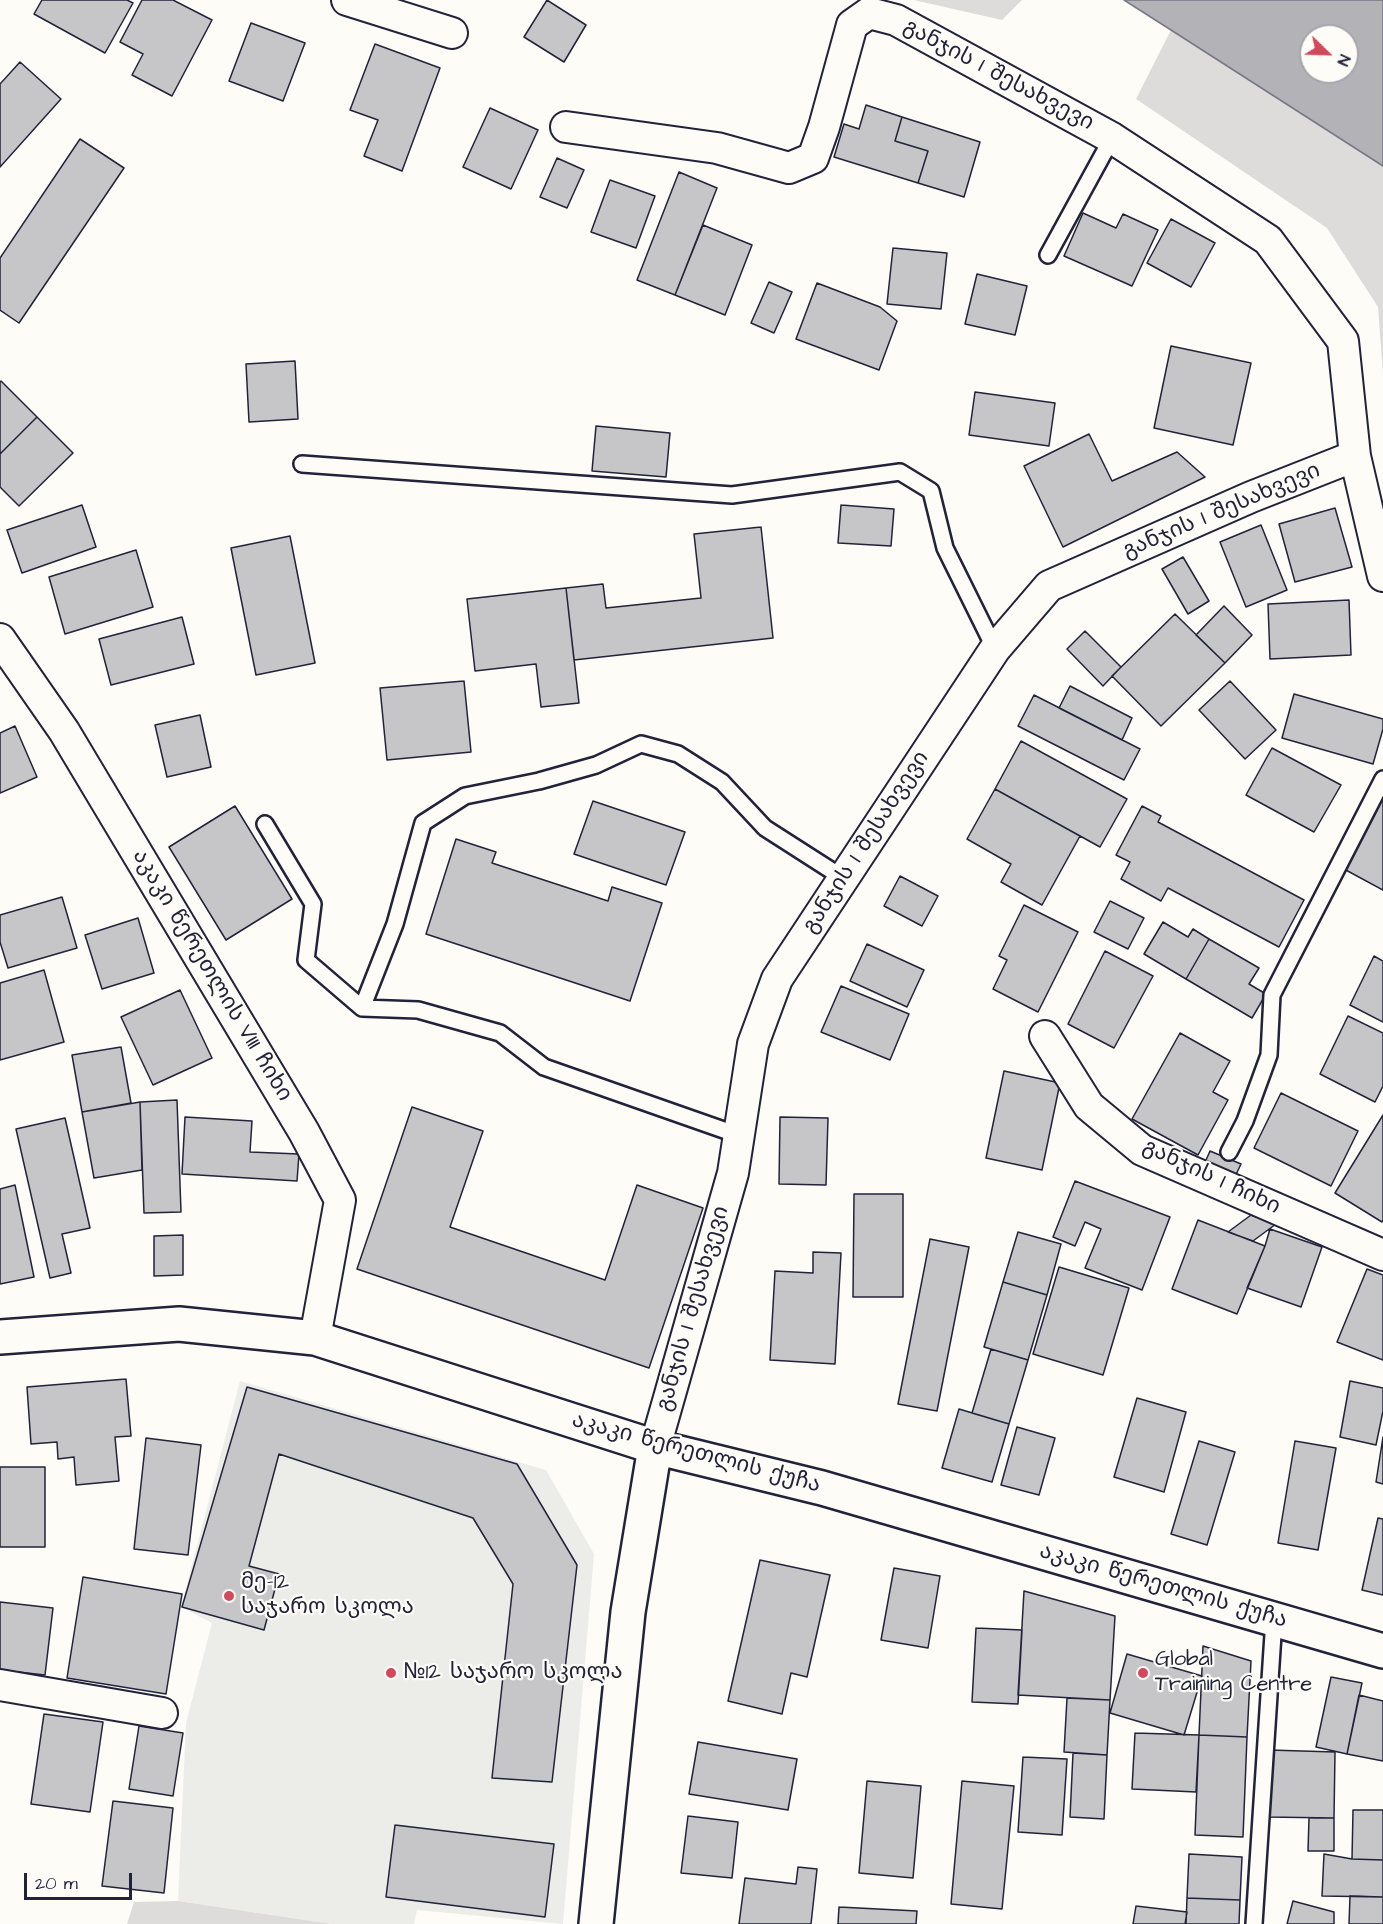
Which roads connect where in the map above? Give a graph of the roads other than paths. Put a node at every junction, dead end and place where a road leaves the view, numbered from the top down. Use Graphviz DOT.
graph roads {
  1 [pos="347,0"];
  2 [pos="452,33"];
  3 [pos="566,127"];
  4 [pos="1112,138"];
  5 [pos="1048,255"];
  6 [pos="1355,456"];
  7 [pos="302,464"];
  8 [pos="1383,576"];
  9 [pos="0,639"];
  10 [pos="995,649"];
  11 [pos="1383,778"];
  12 [pos="265,824"];
  13 [pos="843,878"];
  14 [pos="362,1008"];
  15 [pos="1046,1036"];
  16 [pos="738,1135"];
  17 [pos="1229,1152"];
  18 [pos="1383,1255"];
  19 [pos="0,1337"];
  20 [pos="315,1338"];
  21 [pos="655,1447"];
  22 [pos="1274,1619"];
  23 [pos="1383,1651"];
  24 [pos="0,1685"];
  25 [pos="162,1713"];
  26 [pos="596,1924"];
  27 [pos="1254,1924"];
  1 -- 2 [label="street"];
  3 -- 4 [label="street, განჯის I შესახვევი"];
  4 -- 5 [label="lane"];
  4 -- 6 [label="street, განჯის I შესახვევი"];
  6 -- 8 [label="street, განჯის I შესახვევი"];
  6 -- 10 [label="street, განჯის I შესახვევი"];
  7 -- 10 [label="lane"];
  9 -- 20 [label="street, აკაკი წერეთლის VIII ჩიხი"];
  10 -- 13 [label="street, განჯის I შესახვევი"];
  11 -- 17 [label="lane"];
  12 -- 14 [label="lane"];
  13 -- 14 [label="lane"];
  13 -- 16 [label="street, განჯის I შესახვევი"];
  14 -- 16 [label="lane"];
  15 -- 18 [label="street, განჯის I ჩიხი"];
  16 -- 21 [label="street, განჯის I შესახვევი"];
  19 -- 20 [label="main road, აკაკი წერეთლის ქუჩა"];
  20 -- 21 [label="main road, აკაკი წერეთლის ქუჩა"];
  21 -- 22 [label="main road, აკაკი წერეთლის ქუჩა"];
  21 -- 26 [label="main road"];
  22 -- 23 [label="main road, აკაკი წერეთლის ქუჩა"];
  22 -- 27 [label="lane"];
  24 -- 25 [label="street"];
}
